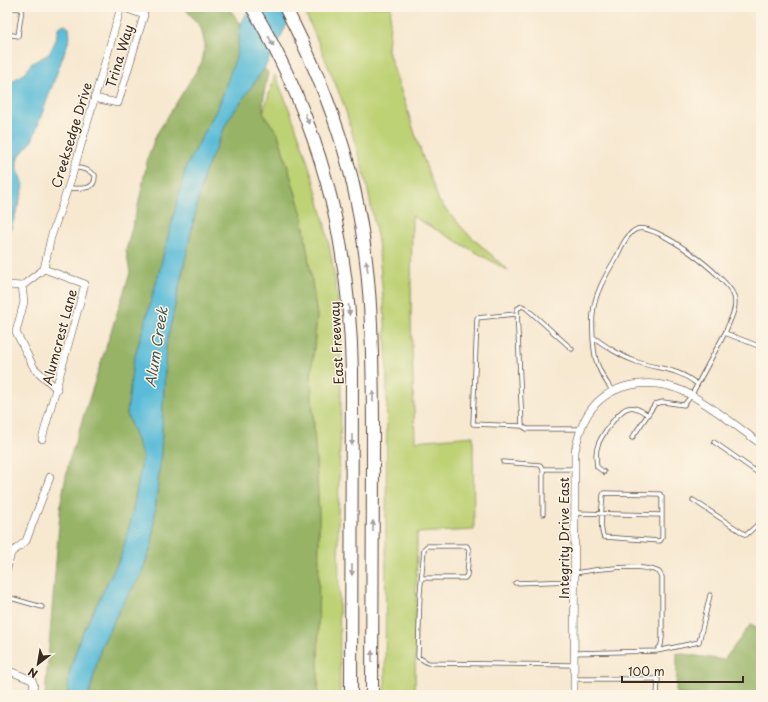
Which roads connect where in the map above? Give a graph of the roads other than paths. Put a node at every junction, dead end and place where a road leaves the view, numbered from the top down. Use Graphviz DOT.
graph roads {
  1 [pos="7,7"];
  2 [pos="122,7"];
  3 [pos="252,7"];
  4 [pos="284,7"];
  5 [pos="7,34"];
  6 [pos="94,98"];
  7 [pos="74,167"];
  8 [pos="68,188"];
  9 [pos="44,269"];
  10 [pos="7,285"];
  11 [pos="22,286"];
  12 [pos="516,314"];
  13 [pos="725,333"];
  14 [pos="593,337"];
  15 [pos="761,348"];
  16 [pos="572,350"];
  17 [pos="697,384"];
  18 [pos="57,389"];
  19 [pos="611,392"];
  20 [pos="691,396"];
  21 [pos="648,415"];
  22 [pos="522,426"];
  23 [pos="581,428"];
  24 [pos="632,438"];
  25 [pos="42,439"];
  26 [pos="714,442"];
  27 [pos="761,444"];
  28 [pos="503,462"];
  29 [pos="543,469"];
  30 [pos="575,469"];
  31 [pos="604,472"];
  32 [pos="761,475"];
  33 [pos="50,477"];
  34 [pos="693,500"];
  35 [pos="575,513"];
  36 [pos="543,514"];
  37 [pos="602,514"];
  38 [pos="662,515"];
  39 [pos="761,524"];
  40 [pos="7,545"];
  41 [pos="11,553"];
  42 [pos="7,569"];
  43 [pos="574,577"];
  44 [pos="421,578"];
  45 [pos="515,583"];
  46 [pos="710,595"];
  47 [pos="7,597"];
  48 [pos="42,607"];
  49 [pos="657,651"];
  50 [pos="574,653"];
  51 [pos="574,664"];
  52 [pos="7,670"];
  53 [pos="574,679"];
  54 [pos="31,695"];
  55 [pos="351,695"];
  56 [pos="372,695"];
  57 [pos="574,695"];
  58 [pos="658,695"];
  1 -- 5 [label="lane"];
  2 -- 6 [label="street, Creeksedge Drive"];
  2 -- 6 [label="street, Trina Way"];
  3 -- 55 [label="highway, East Freeway, one-way"];
  56 -- 4 [label="highway, one-way"];
  6 -- 7 [label="street, Creeksedge Drive"];
  7 -- 8 [label="street, Creeksedge Drive"];
  7 -- 8 [label="lane"];
  8 -- 9 [label="street, Creeksedge Drive"];
  9 -- 11 [label="street"];
  9 -- 18 [label="street, Alumcrest Lane"];
  10 -- 11 [label="street"];
  11 -- 18 [label="street"];
  12 -- 16 [label="lane"];
  12 -- 22 [label="lane"];
  12 -- 22 [label="lane"];
  13 -- 14 [label="lane"];
  13 -- 15 [label="lane"];
  13 -- 17 [label="lane"];
  14 -- 17 [label="lane"];
  14 -- 19 [label="lane"];
  17 -- 20 [label="lane"];
  18 -- 25 [label="street, Alumcrest Lane"];
  19 -- 20 [label="street"];
  19 -- 23 [label="street, Integrity Drive East"];
  20 -- 21 [label="lane"];
  20 -- 27 [label="street"];
  21 -- 24 [label="lane"];
  21 -- 31 [label="lane"];
  22 -- 23 [label="lane"];
  23 -- 30 [label="street, Integrity Drive East"];
  26 -- 32 [label="lane"];
  28 -- 29 [label="lane"];
  29 -- 30 [label="lane"];
  29 -- 36 [label="lane"];
  30 -- 35 [label="street, Integrity Drive East"];
  33 -- 41 [label="street"];
  34 -- 39 [label="lane"];
  35 -- 37 [label="lane"];
  35 -- 43 [label="street, Integrity Drive East"];
  37 -- 38 [label="lane"];
  37 -- 38 [label="lane"];
  37 -- 38 [label="lane"];
  40 -- 41 [label="street"];
  41 -- 42 [label="street"];
  43 -- 45 [label="lane"];
  43 -- 49 [label="lane"];
  43 -- 50 [label="street, Integrity Drive East"];
  44 -- 44 [label="lane"];
  44 -- 51 [label="lane"];
  46 -- 49 [label="lane"];
  47 -- 48 [label="lane"];
  49 -- 50 [label="lane"];
  50 -- 51 [label="street, Integrity Drive East"];
  51 -- 53 [label="street, Integrity Drive East"];
  52 -- 54 [label="street"];
  53 -- 57 [label="street, Integrity Drive East"];
  53 -- 58 [label="lane"];
}
